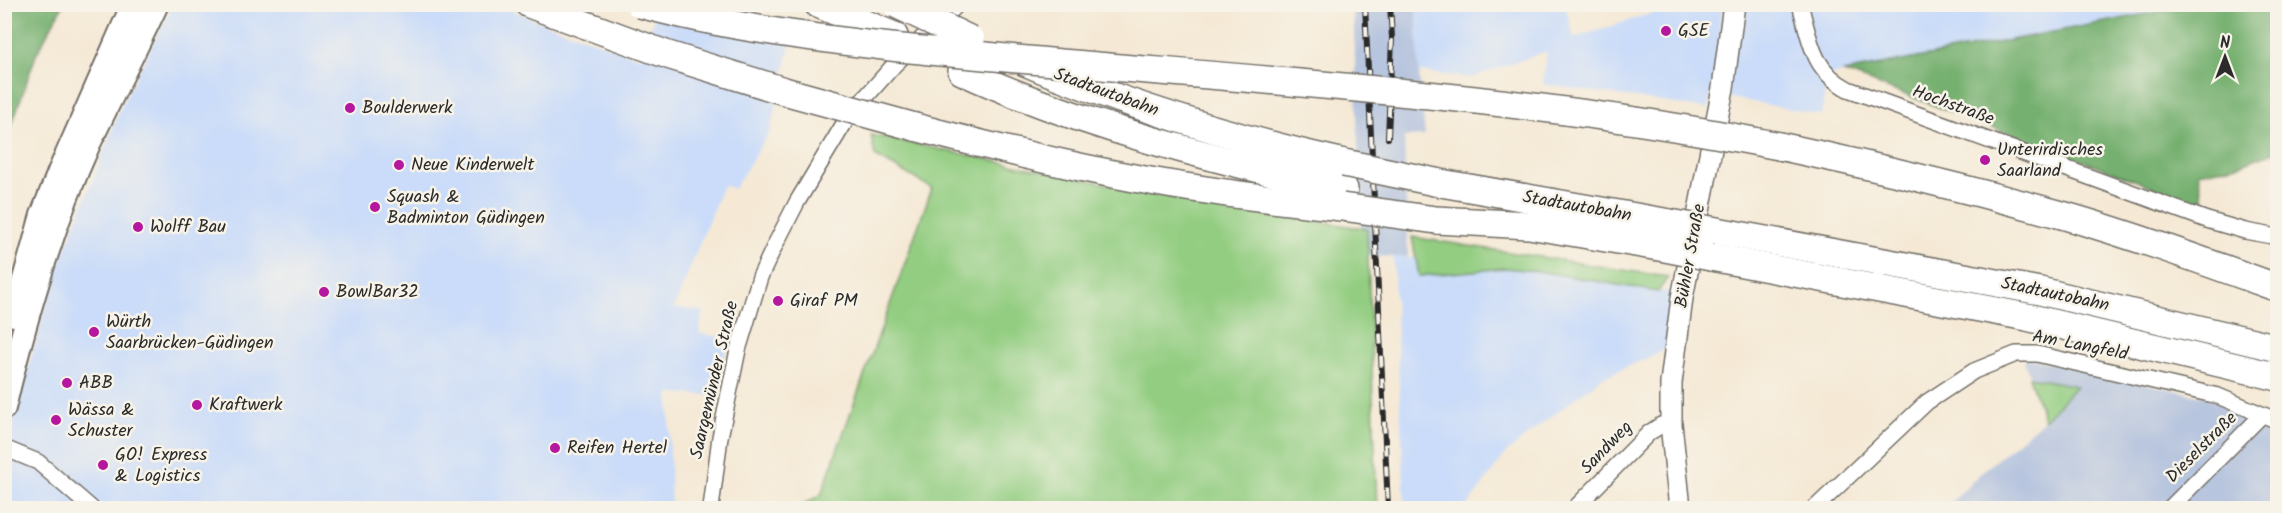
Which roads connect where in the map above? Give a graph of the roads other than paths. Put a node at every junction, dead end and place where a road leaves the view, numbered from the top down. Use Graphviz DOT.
graph roads {
  1 [pos="133,4"];
  2 [pos="157,4"];
  3 [pos="528,4"];
  4 [pos="640,4"];
  5 [pos="819,4"];
  6 [pos="841,4"];
  7 [pos="896,4"];
  8 [pos="923,4"];
  9 [pos="958,4"];
  10 [pos="1734,4"];
  11 [pos="1800,4"];
  12 [pos="894,36"];
  13 [pos="971,40"];
  14 [pos="1343,198"];
  15 [pos="1436,203"];
  16 [pos="1667,236"];
  17 [pos="2277,237"];
  18 [pos="2277,288"];
  19 [pos="4,348"];
  20 [pos="2277,348"];
  21 [pos="2277,377"];
  22 [pos="4,408"];
  23 [pos="2262,415"];
  24 [pos="2277,421"];
  25 [pos="1671,424"];
  26 [pos="4,448"];
  27 [pos="91,508"];
  28 [pos="711,508"];
  29 [pos="1575,508"];
  30 [pos="1680,508"];
  31 [pos="1815,508"];
  32 [pos="2170,508"];
  1 -- 19 [label="main road"];
  2 -- 22 [label="main road"];
  3 -- 14 [label="highway, bridge"];
  4 -- 18 [label="highway, bridge"];
  5 -- 12 [label="highway"];
  6 -- 12 [label="highway, Stadtautobahn"];
  7 -- 13 [label="highway, Stadtautobahn, bridge"];
  8 -- 13 [label="highway, bridge"];
  9 -- 28 [label="street, Saargemünder Straße"];
  10 -- 25 [label="main road, Bühler Straße"];
  11 -- 17 [label="street, Hochstraße"];
  12 -- 14 [label="highway, Stadtautobahn, bridge"];
  13 -- 15 [label="highway, Stadtautobahn, bridge"];
  14 -- 15 [label="highway, Stadtautobahn"];
  15 -- 16 [label="highway, Stadtautobahn"];
  15 -- 16 [label="highway, Stadtautobahn"];
  16 -- 20 [label="highway, Stadtautobahn, bridge"];
  16 -- 21 [label="highway, bridge"];
  23 -- 24 [label="street, Am Langfeld"];
  23 -- 31 [label="street, Am Langfeld"];
  23 -- 32 [label="street, Dieselstraße"];
  25 -- 29 [label="street, Sandweg"];
  25 -- 30 [label="main road, Bühler Straße"];
  26 -- 27 [label="street"];
}
